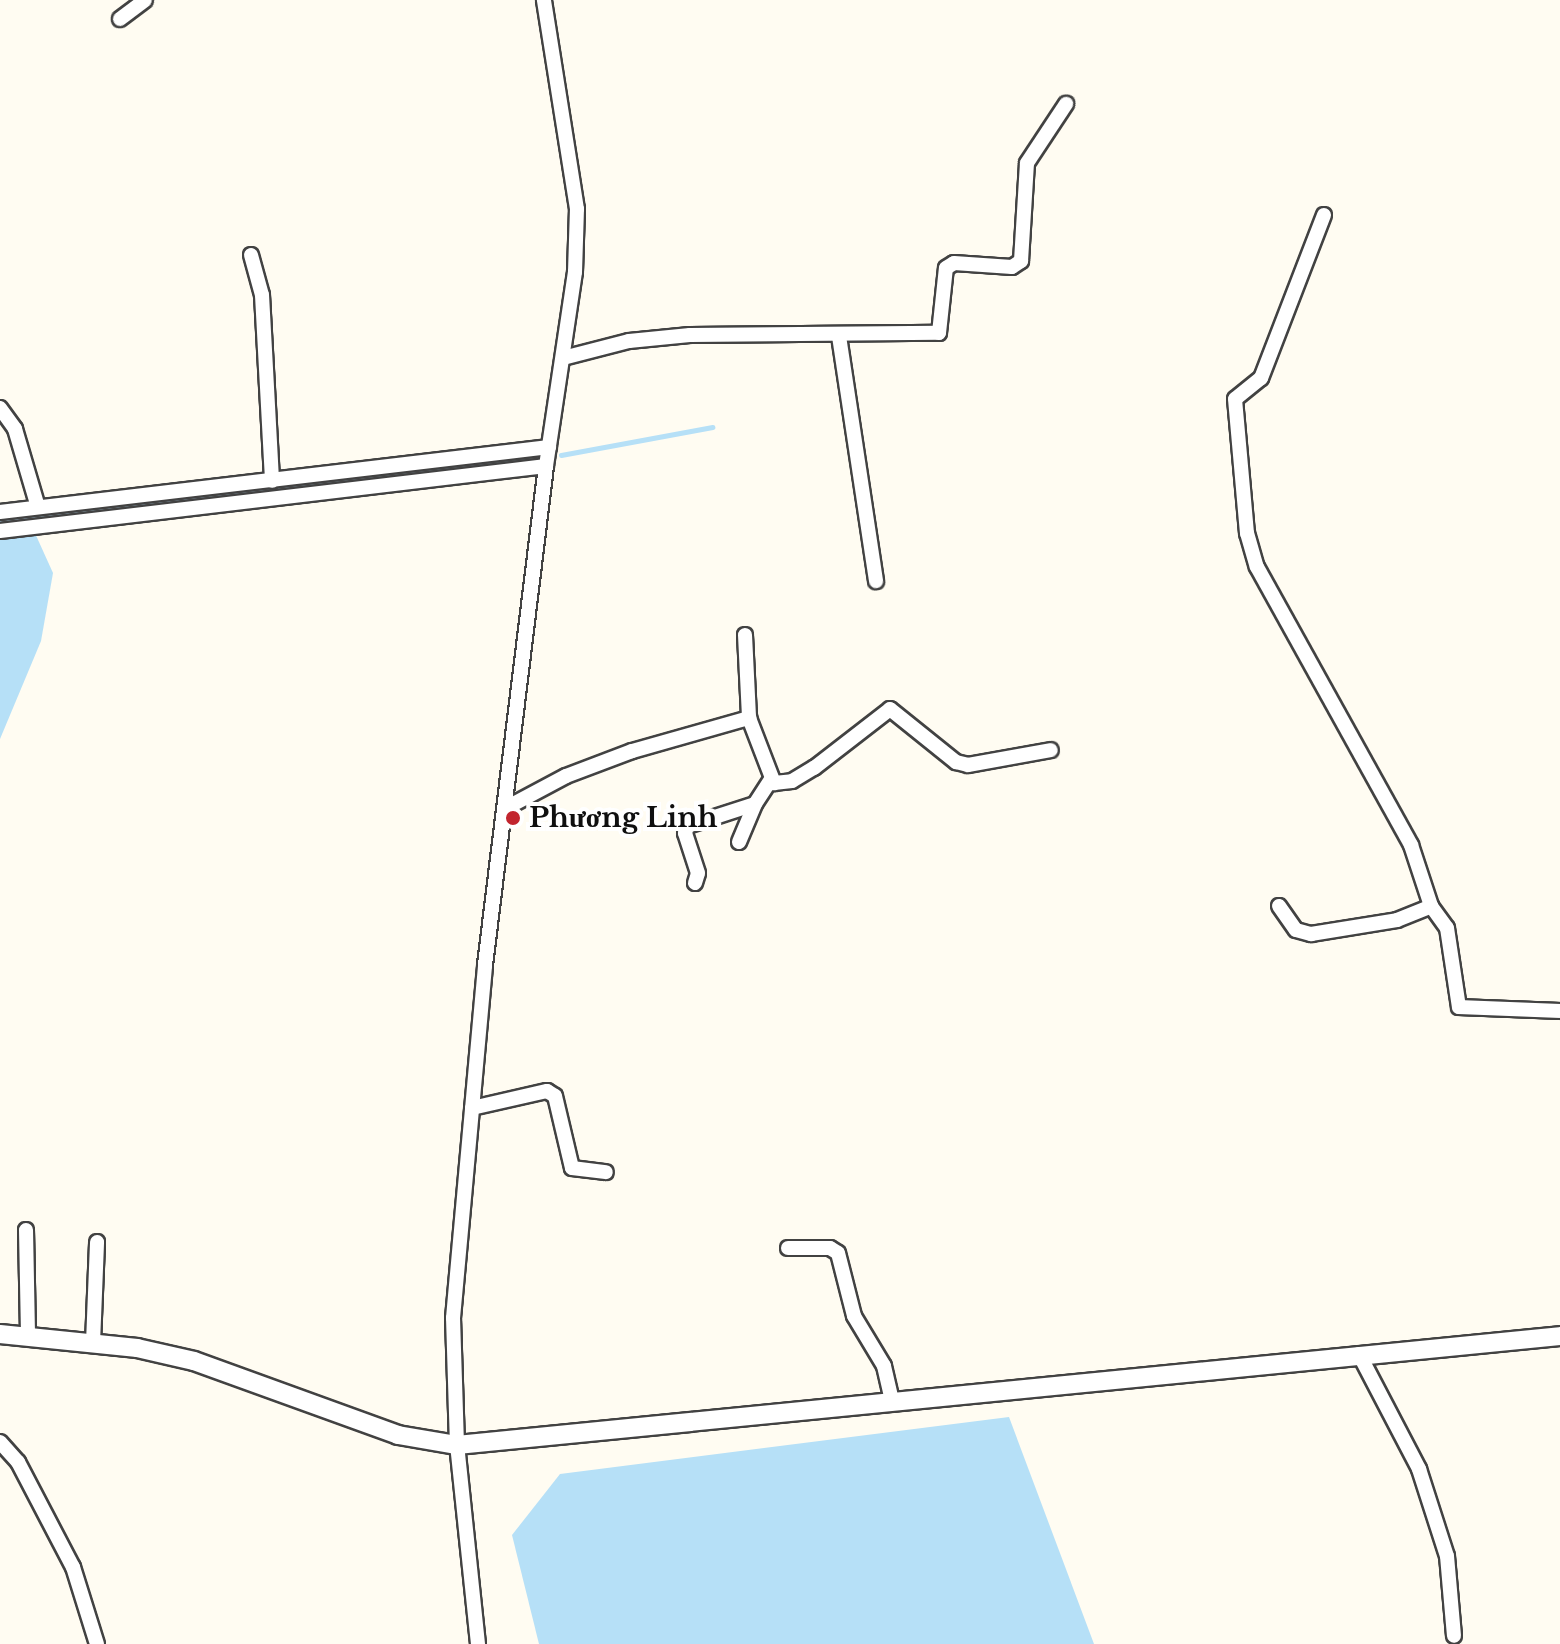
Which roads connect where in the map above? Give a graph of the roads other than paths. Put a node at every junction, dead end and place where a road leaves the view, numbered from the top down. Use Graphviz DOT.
graph roads {
  1 [pos="145,0"];
  2 [pos="544,0"];
  3 [pos="120,19"];
  4 [pos="1066,104"];
  5 [pos="1324,215"];
  6 [pos="251,255"];
  7 [pos="839,336"];
  8 [pos="563,358"];
  9 [pos="0,408"];
  10 [pos="549,447"];
  11 [pos="546,466"];
  12 [pos="272,481"];
  13 [pos="38,507"];
  14 [pos="0,512"];
  15 [pos="0,531"];
  16 [pos="876,581"];
  17 [pos="745,635"];
  18 [pos="749,718"];
  19 [pos="1051,750"];
  20 [pos="770,781"];
  21 [pos="755,804"];
  22 [pos="506,808"];
  23 [pos="739,842"];
  24 [pos="695,883"];
  25 [pos="1279,906"];
  26 [pos="1431,906"];
  27 [pos="1560,1011"];
  28 [pos="472,1108"];
  29 [pos="606,1172"];
  30 [pos="26,1230"];
  31 [pos="97,1242"];
  32 [pos="788,1248"];
  33 [pos="0,1334"];
  34 [pos="28,1336"];
  35 [pos="1560,1336"];
  36 [pos="93,1343"];
  37 [pos="1359,1354"];
  38 [pos="892,1402"];
  39 [pos="0,1442"];
  40 [pos="457,1445"];
  41 [pos="1454,1636"];
  42 [pos="97,1644"];
  43 [pos="478,1644"];
  1 -- 3 [label="street"];
  2 -- 8 [label="street"];
  4 -- 7 [label="street"];
  5 -- 26 [label="street"];
  6 -- 12 [label="street"];
  7 -- 8 [label="street"];
  7 -- 16 [label="street"];
  8 -- 10 [label="street"];
  9 -- 13 [label="street"];
  10 -- 11 [label="street"];
  10 -- 12 [label="street"];
  11 -- 15 [label="street"];
  11 -- 22 [label="street"];
  12 -- 13 [label="street"];
  13 -- 14 [label="street"];
  17 -- 18 [label="street"];
  18 -- 20 [label="street"];
  18 -- 22 [label="street"];
  19 -- 20 [label="street"];
  20 -- 21 [label="street"];
  21 -- 23 [label="street"];
  21 -- 24 [label="street"];
  22 -- 28 [label="street"];
  25 -- 26 [label="street"];
  26 -- 27 [label="street"];
  28 -- 29 [label="street"];
  28 -- 40 [label="street"];
  30 -- 34 [label="street"];
  31 -- 36 [label="street"];
  32 -- 38 [label="street"];
  33 -- 34 [label="street"];
  34 -- 36 [label="street"];
  35 -- 37 [label="street"];
  36 -- 40 [label="street"];
  37 -- 38 [label="street"];
  37 -- 41 [label="street"];
  38 -- 40 [label="street"];
  39 -- 42 [label="street"];
  40 -- 43 [label="street"];
}
